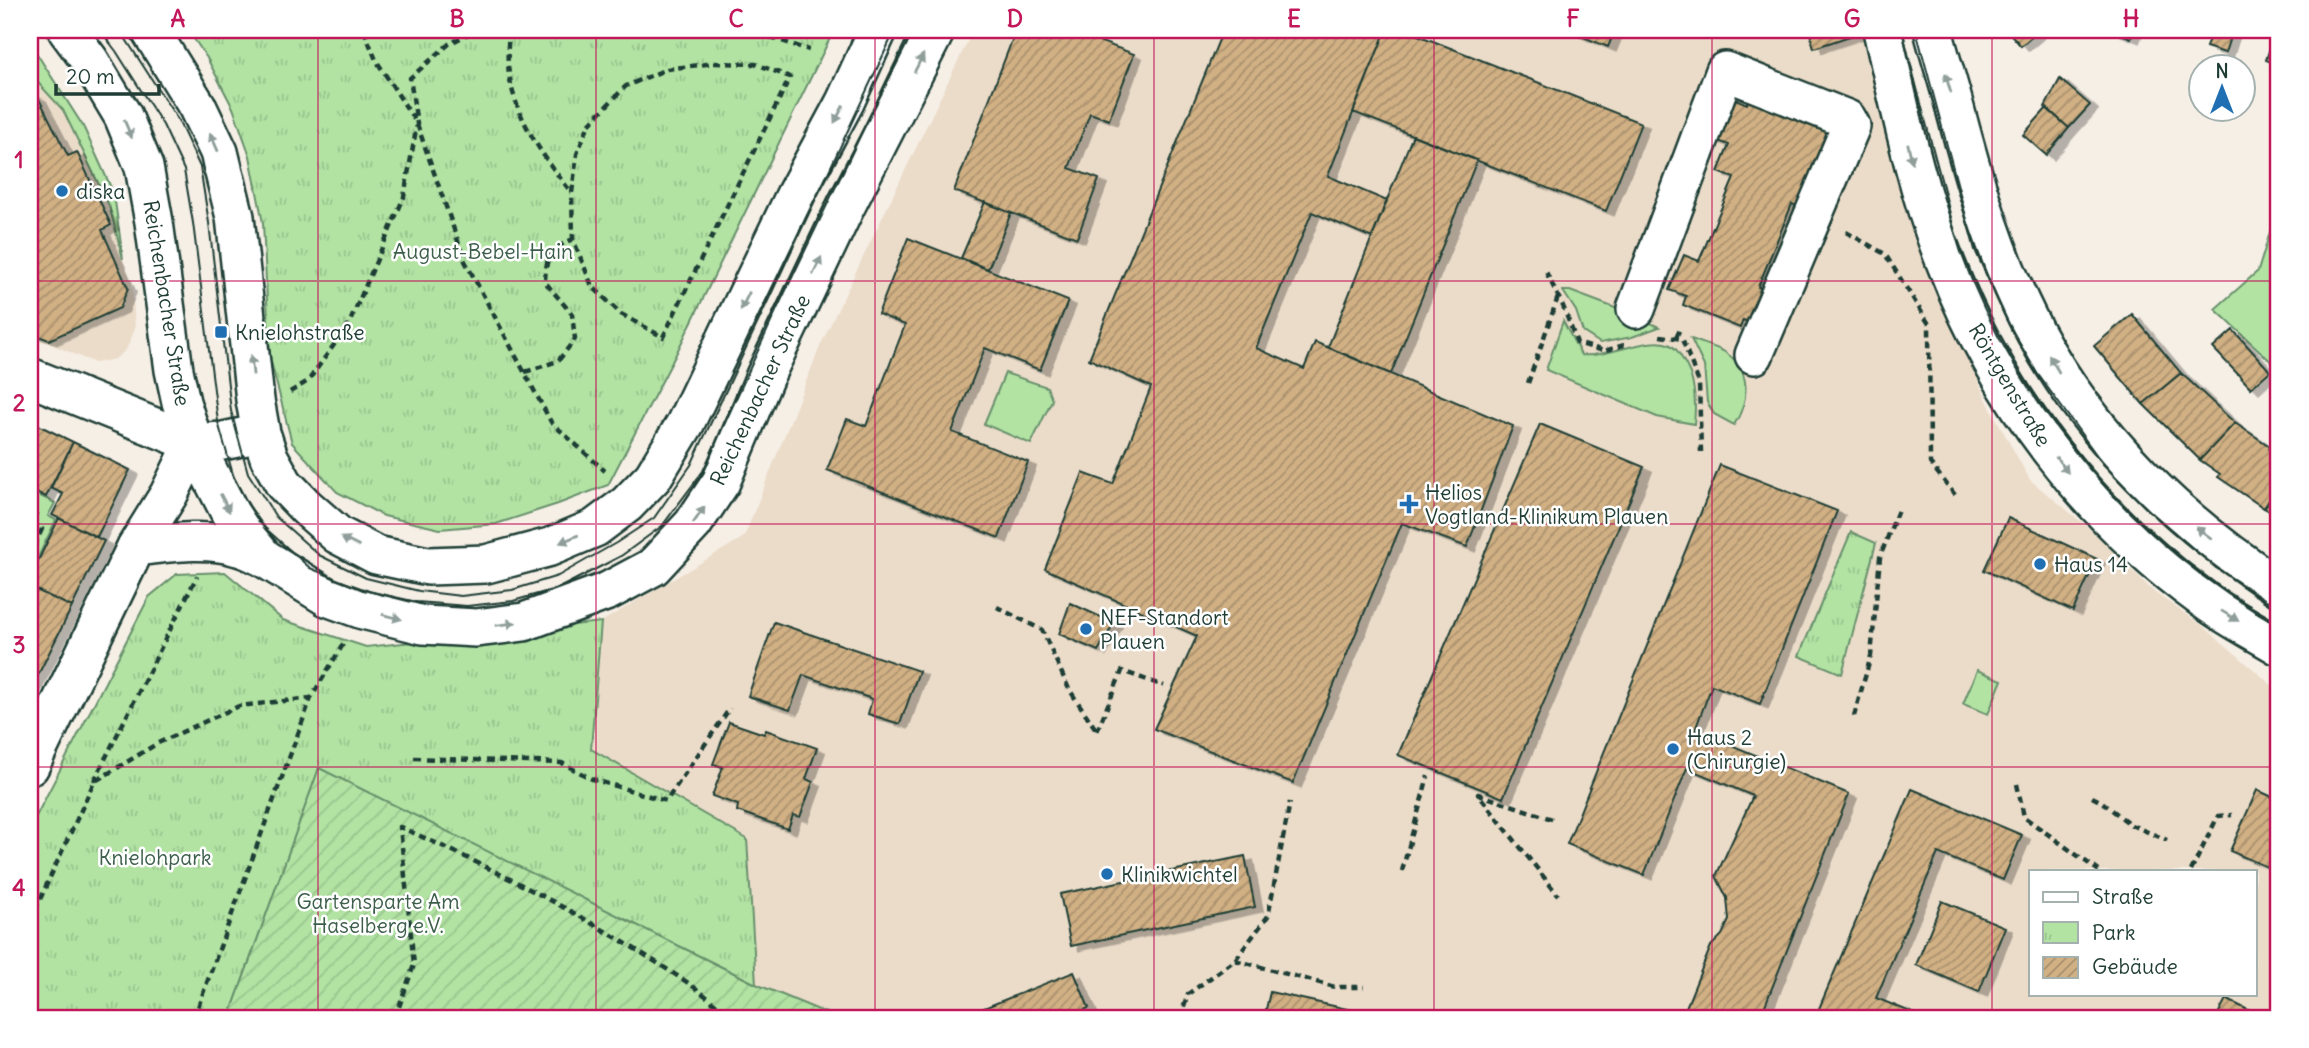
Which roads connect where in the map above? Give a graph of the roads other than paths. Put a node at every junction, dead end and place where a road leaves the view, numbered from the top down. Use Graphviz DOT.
graph roads {
  1 [pos="67,30"];
  2 [pos="150,30"];
  3 [pos="878,30"];
  4 [pos="936,30"];
  5 [pos="1882,30"];
  6 [pos="1933,30"];
  7 [pos="1642,329"];
  8 [pos="1754,355"];
  9 [pos="30,377"];
  10 [pos="261,433"];
  11 [pos="194,443"];
  12 [pos="136,547"];
  13 [pos="264,558"];
  14 [pos="2279,587"];
  15 [pos="2279,646"];
  16 [pos="30,766"];
  1 -- 11 [label="street, Reichenbacher Straße, one-way"];
  10 -- 2 [label="street, one-way"];
  3 -- 10 [label="street, one-way"];
  13 -- 4 [label="street, Reichenbacher Straße, one-way"];
  5 -- 15 [label="street, Röntgenstraße, one-way"];
  14 -- 6 [label="street, one-way"];
  7 -- 8 [label="street"];
  9 -- 11 [label="street"];
  10 -- 11 [label="street"];
  11 -- 12 [label="street"];
  11 -- 13 [label="street, Reichenbacher Straße, one-way"];
  12 -- 13 [label="street"];
  12 -- 16 [label="street"];
}
